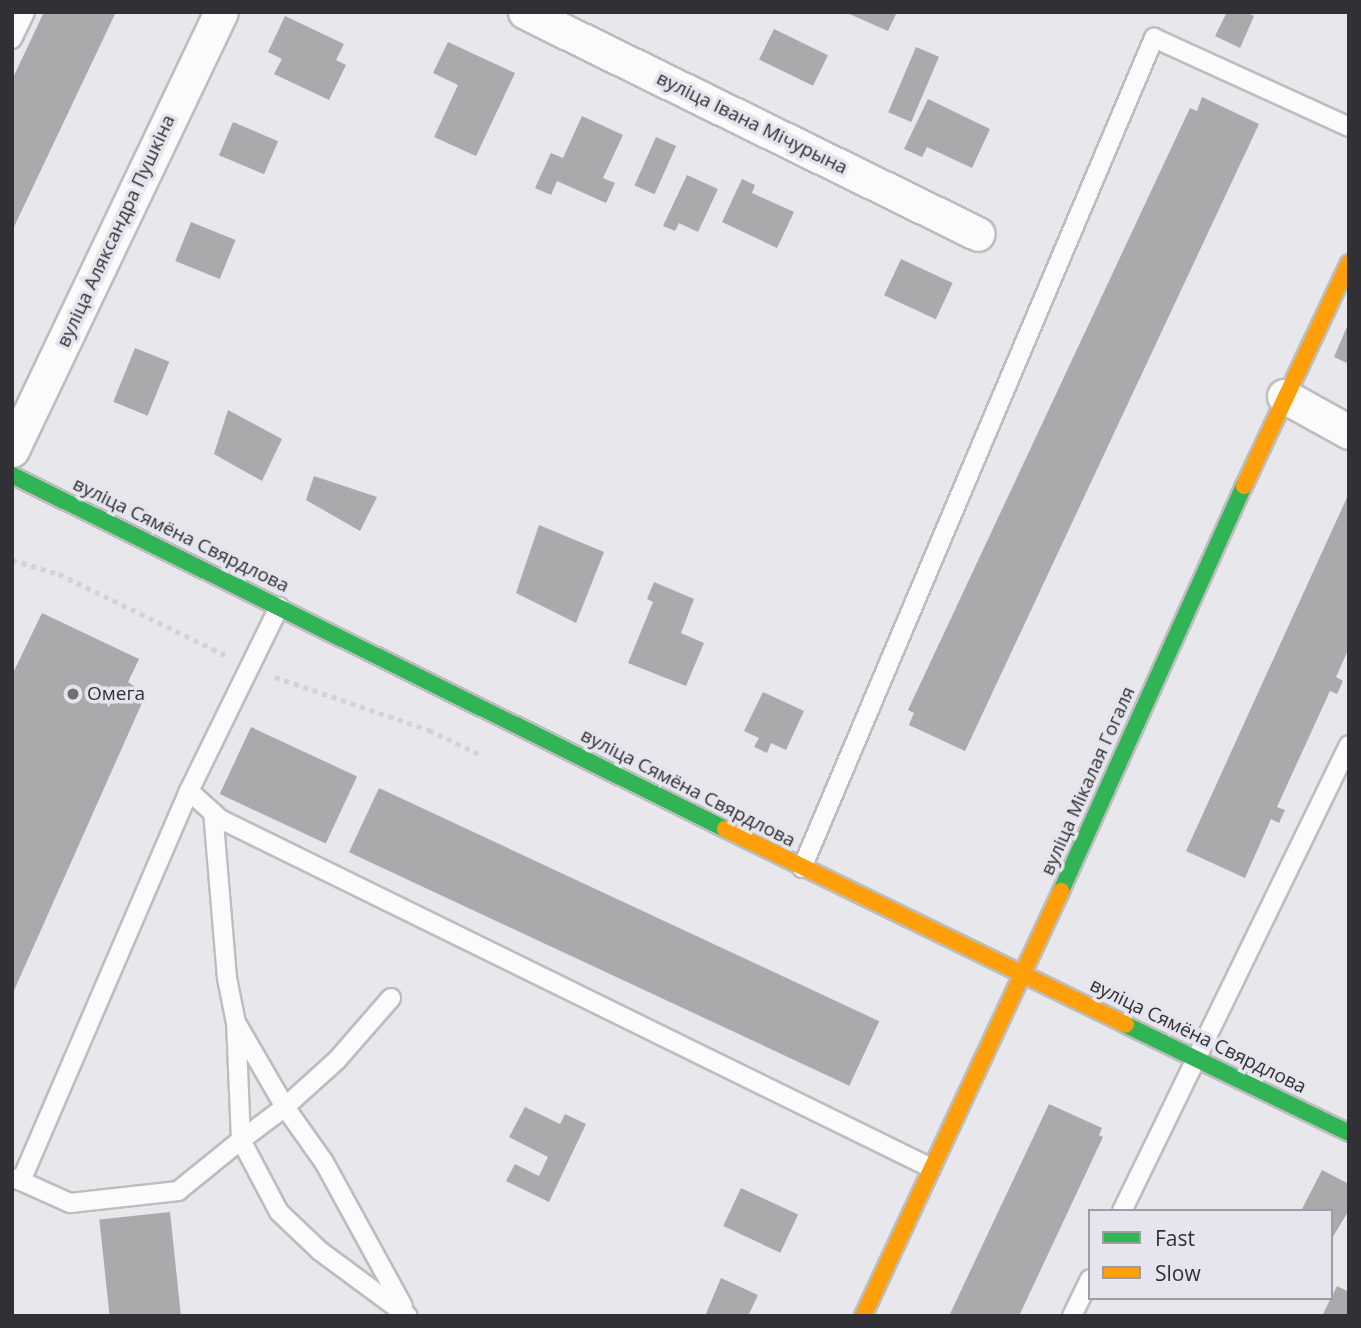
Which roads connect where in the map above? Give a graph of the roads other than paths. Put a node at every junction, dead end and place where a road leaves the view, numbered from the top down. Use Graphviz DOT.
graph roads {
  1 [pos="25,12"];
  2 [pos="220,12"];
  3 [pos="525,12"];
  4 [pos="12,39"];
  5 [pos="1349,127"];
  6 [pos="978,233"];
  7 [pos="1349,262"];
  8 [pos="1284,396"];
  9 [pos="1349,432"];
  10 [pos="12,450"];
  11 [pos="12,475"];
  12 [pos="279,607"];
  13 [pos="1349,745"];
  14 [pos="189,791"];
  15 [pos="213,813"];
  16 [pos="802,868"];
  17 [pos="1024,974"];
  18 [pos="391,998"];
  19 [pos="236,1023"];
  20 [pos="1195,1057"];
  21 [pos="285,1107"];
  22 [pos="1349,1133"];
  23 [pos="240,1140"];
  24 [pos="931,1168"];
  25 [pos="16,1180"];
  26 [pos="1123,1209"];
  27 [pos="1088,1283"];
  28 [pos="407,1314"];
  29 [pos="863,1316"];
  30 [pos="1072,1316"];
  1 -- 4 [label="lane"];
  2 -- 10 [label="street, вуліца Аляксандра Пушкіна"];
  3 -- 6 [label="street, вуліца Івана Мічурына"];
  5 -- 16 [label="lane"];
  7 -- 8 [label="street, вуліца Мікалая Гогаля"];
  8 -- 9 [label="street"];
  8 -- 17 [label="street, вуліца Мікалая Гогаля"];
  11 -- 12 [label="street, вуліца Сямёна Свярдлова"];
  12 -- 14 [label="lane"];
  12 -- 16 [label="street, вуліца Сямёна Свярдлова"];
  13 -- 20 [label="lane"];
  14 -- 15 [label="lane"];
  14 -- 25 [label="lane"];
  15 -- 19 [label="lane"];
  15 -- 24 [label="lane"];
  16 -- 17 [label="street, вуліца Сямёна Свярдлова"];
  17 -- 20 [label="street, вуліца Сямёна Свярдлова"];
  17 -- 24 [label="street, вуліца Мікалая Гогаля"];
  18 -- 21 [label="lane"];
  19 -- 21 [label="lane"];
  19 -- 23 [label="lane"];
  20 -- 22 [label="street, вуліца Сямёна Свярдлова"];
  20 -- 26 [label="lane"];
  21 -- 23 [label="lane"];
  21 -- 28 [label="lane"];
  23 -- 25 [label="lane"];
  23 -- 28 [label="lane"];
  24 -- 29 [label="street, вуліца Мікалая Гогаля"];
  27 -- 30 [label="lane"];
}
